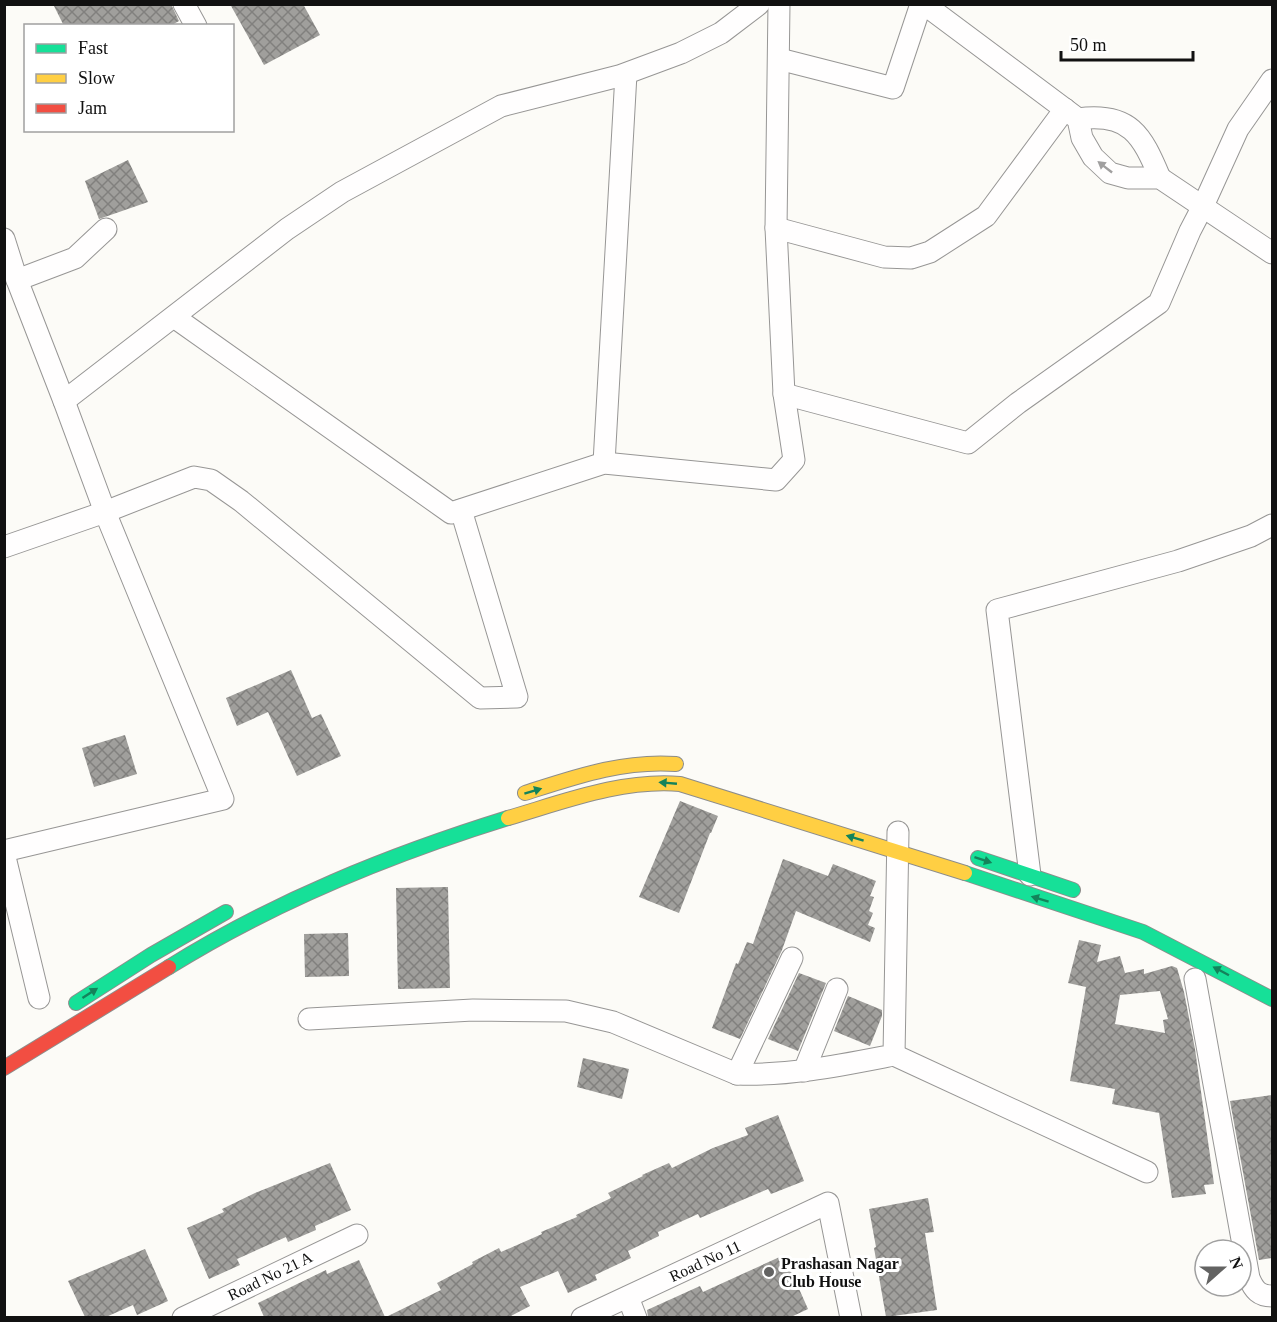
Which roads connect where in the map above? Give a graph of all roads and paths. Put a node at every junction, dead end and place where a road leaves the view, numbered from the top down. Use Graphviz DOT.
graph roads {
  1 [pos="184,4"];
  2 [pos="759,4"];
  3 [pos="779,4"];
  4 [pos="923,4"];
  5 [pos="195,24"];
  6 [pos="779,59"];
  7 [pos="626,74"];
  8 [pos="1272,80"];
  9 [pos="1072,114"];
  10 [pos="1160,178"];
  11 [pos="1203,206"];
  12 [pos="776,228"];
  13 [pos="106,229"];
  14 [pos="4,239"];
  15 [pos="1272,253"];
  16 [pos="16,280"];
  17 [pos="174,317"];
  18 [pos="784,394"];
  19 [pos="64,401"];
  20 [pos="604,463"];
  21 [pos="461,510"];
  22 [pos="105,512"];
  23 [pos="1272,525"];
  24 [pos="4,547"];
  25 [pos="686,767"];
  26 [pos="517,796"];
  27 [pos="898,837"];
  28 [pos="4,852"];
  29 [pos="964,853"];
  30 [pos="1030,875"];
  31 [pos="1083,893"];
  32 [pos="236,907"];
  33 [pos="792,958"];
  34 [pos="1195,979"];
  35 [pos="837,988"];
  36 [pos="39,999"];
  37 [pos="1272,999"];
  38 [pos="68,1008"];
  39 [pos="309,1019"];
  40 [pos="894,1055"];
  41 [pos="4,1068"];
  42 [pos="804,1071"];
  43 [pos="736,1074"];
  44 [pos="1147,1172"];
  45 [pos="357,1234"];
  46 [pos="1272,1296"];
  47 [pos="628,1297"];
  48 [pos="183,1317"];
  49 [pos="582,1317"];
  50 [pos="636,1317"];
  51 [pos="851,1317"];
  1 -- 5 [label="street"];
  2 -- 7 [label="street"];
  3 -- 6 [label="street"];
  4 -- 6 [label="street"];
  4 -- 9 [label="street"];
  6 -- 12 [label="street"];
  7 -- 17 [label="street"];
  7 -- 20 [label="street"];
  8 -- 11 [label="street"];
  9 -- 10 [label="street"];
  10 -- 9 [label="street, one-way"];
  9 -- 12 [label="street"];
  10 -- 11 [label="street"];
  11 -- 15 [label="street"];
  11 -- 18 [label="street"];
  12 -- 18 [label="street"];
  13 -- 16 [label="street"];
  14 -- 16 [label="street"];
  16 -- 19 [label="street"];
  17 -- 19 [label="street"];
  17 -- 21 [label="street"];
  18 -- 20 [label="street"];
  19 -- 22 [label="street"];
  20 -- 21 [label="street"];
  21 -- 22 [label="street"];
  22 -- 24 [label="street"];
  22 -- 28 [label="street"];
  23 -- 30 [label="street"];
  26 -- 25 [label="street, one-way"];
  37 -- 27 [label="street, one-way"];
  27 -- 40 [label="street"];
  27 -- 41 [label="street, one-way"];
  28 -- 36 [label="street"];
  29 -- 30 [label="street, one-way"];
  30 -- 31 [label="street"];
  38 -- 32 [label="street, one-way"];
  33 -- 43 [label="street"];
  34 -- 46 [label="street"];
  35 -- 42 [label="street"];
  39 -- 43 [label="street"];
  40 -- 42 [label="street"];
  40 -- 44 [label="street"];
  42 -- 43 [label="street"];
  45 -- 48 [label="street, Road No 21 A"];
  47 -- 49 [label="street, Road No 11"];
  47 -- 50 [label="street"];
  47 -- 51 [label="street, Road No 11"];
}
